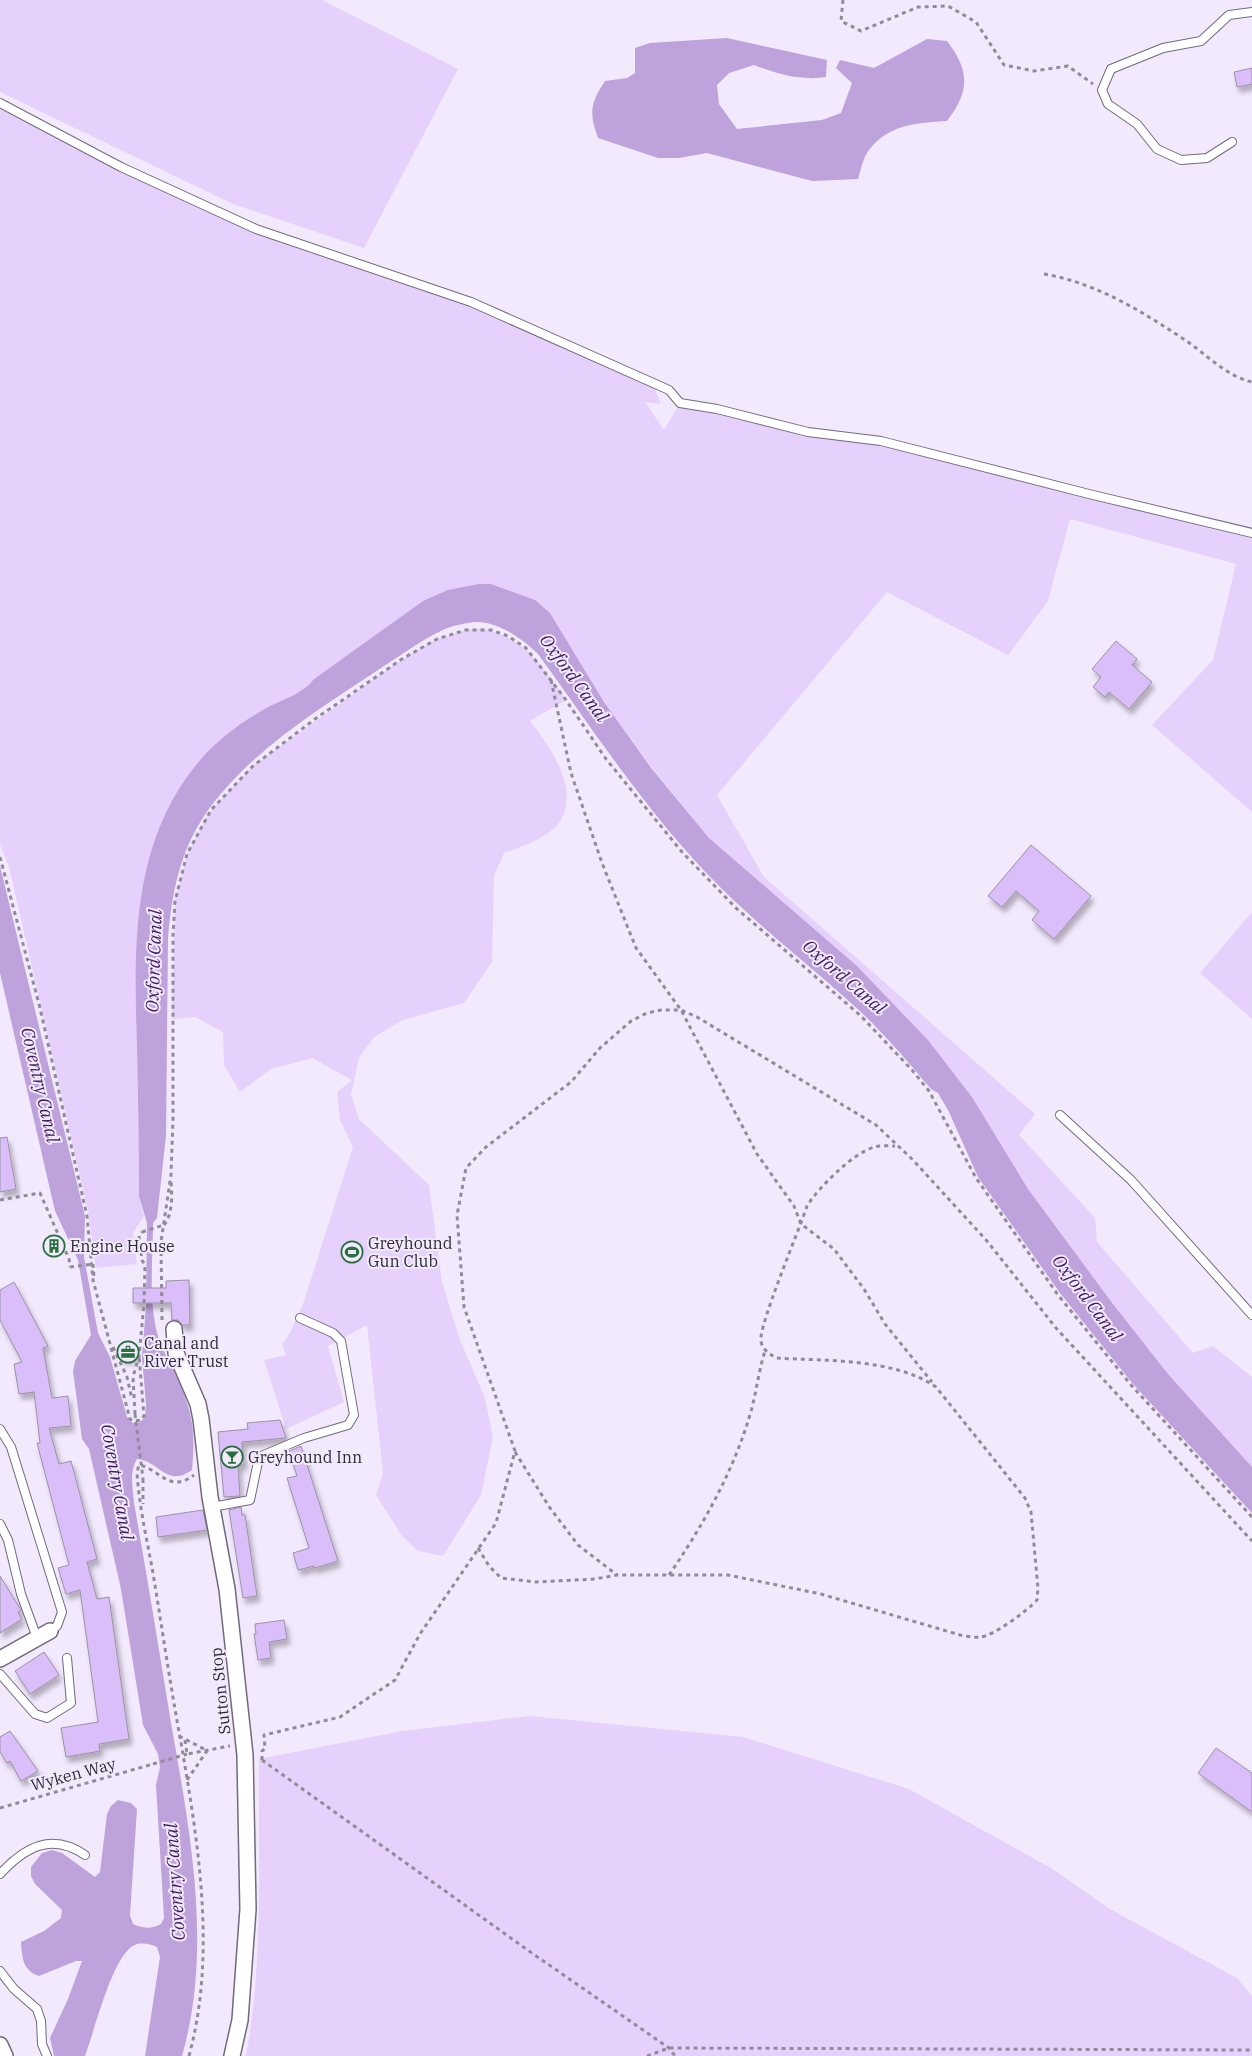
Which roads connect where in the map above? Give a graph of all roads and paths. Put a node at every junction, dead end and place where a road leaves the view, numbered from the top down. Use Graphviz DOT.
graph roads {
  1 [pos="843,0"];
  2 [pos="1252,12"];
  3 [pos="1102,90"];
  4 [pos="0,103"];
  5 [pos="1232,142"];
  6 [pos="1044,274"];
  7 [pos="1252,382"];
  8 [pos="1252,533"];
  9 [pos="551,680"];
  10 [pos="0,857"];
  11 [pos="681,1010"];
  12 [pos="1060,1115"];
  13 [pos="896,1146"];
  14 [pos="171,1175"];
  15 [pos="0,1200"];
  16 [pos="801,1224"];
  17 [pos="93,1280"];
  18 [pos="1252,1315"];
  19 [pos="300,1318"];
  20 [pos="168,1329"];
  21 [pos="111,1344"];
  22 [pos="765,1351"];
  23 [pos="139,1356"];
  24 [pos="936,1387"];
  25 [pos="134,1408"];
  26 [pos="0,1429"];
  27 [pos="515,1452"];
  28 [pos="196,1473"];
  29 [pos="212,1508"];
  30 [pos="143,1515"];
  31 [pos="1252,1517"];
  32 [pos="0,1524"];
  33 [pos="1252,1541"];
  34 [pos="478,1548"];
  35 [pos="617,1576"];
  36 [pos="669,1576"];
  37 [pos="44,1635"];
  38 [pos="67,1658"];
  39 [pos="0,1659"];
  40 [pos="0,1674"];
  41 [pos="179,1736"];
  42 [pos="185,1740"];
  43 [pos="207,1750"];
  44 [pos="187,1754"];
  45 [pos="244,1755"];
  46 [pos="262,1760"];
  47 [pos="187,1780"];
  48 [pos="0,1808"];
  49 [pos="84,1855"];
  50 [pos="0,1874"];
  51 [pos="0,1971"];
  52 [pos="0,2045"];
  53 [pos="669,2048"];
  54 [pos="1252,2050"];
  55 [pos="5,2056"];
  56 [pos="46,2056"];
  57 [pos="189,2056"];
  58 [pos="232,2056"];
  59 [pos="647,2056"];
  60 [pos="675,2056"];
  1 -- 3 [label="path"];
  2 -- 3 [label="lane"];
  3 -- 5 [label="lane"];
  4 -- 8 [label="lane"];
  6 -- 7 [label="path"];
  9 -- 11 [label="path"];
  9 -- 14 [label="path"];
  9 -- 31 [label="path"];
  10 -- 17 [label="path"];
  11 -- 13 [label="path"];
  11 -- 16 [label="path"];
  11 -- 27 [label="path"];
  12 -- 18 [label="lane"];
  13 -- 16 [label="path"];
  13 -- 33 [label="path"];
  14 -- 20 [label="path"];
  14 -- 23 [label="path, bridge"];
  15 -- 17 [label="path, bridge"];
  16 -- 22 [label="path"];
  16 -- 24 [label="path"];
  17 -- 21 [label="path"];
  19 -- 29 [label="lane"];
  20 -- 29 [label="street, Sutton Stop"];
  21 -- 23 [label="path"];
  21 -- 25 [label="path"];
  22 -- 24 [label="path"];
  22 -- 36 [label="path"];
  23 -- 25 [label="path"];
  24 -- 36 [label="path"];
  25 -- 30 [label="path, bridge"];
  26 -- 37 [label="lane"];
  27 -- 34 [label="path"];
  27 -- 35 [label="path"];
  28 -- 30 [label="path"];
  29 -- 45 [label="street, Sutton Stop"];
  30 -- 41 [label="path"];
  32 -- 37 [label="lane"];
  34 -- 35 [label="path"];
  34 -- 46 [label="path"];
  35 -- 36 [label="path"];
  37 -- 39 [label="street"];
  38 -- 40 [label="lane"];
  41 -- 42 [label="path"];
  41 -- 47 [label="path"];
  42 -- 43 [label="path"];
  42 -- 44 [label="path"];
  43 -- 44 [label="path, Wyken Way"];
  43 -- 45 [label="path, Wyken Way"];
  43 -- 47 [label="path"];
  44 -- 48 [label="path, Wyken Way, bridge"];
  45 -- 46 [label="path, Wyken Way"];
  45 -- 58 [label="street, Sutton Stop"];
  46 -- 53 [label="path"];
  47 -- 57 [label="path"];
  49 -- 50 [label="lane"];
  51 -- 56 [label="lane"];
  52 -- 55 [label="street"];
  53 -- 54 [label="path"];
  53 -- 59 [label="path"];
  53 -- 60 [label="path"];
}
